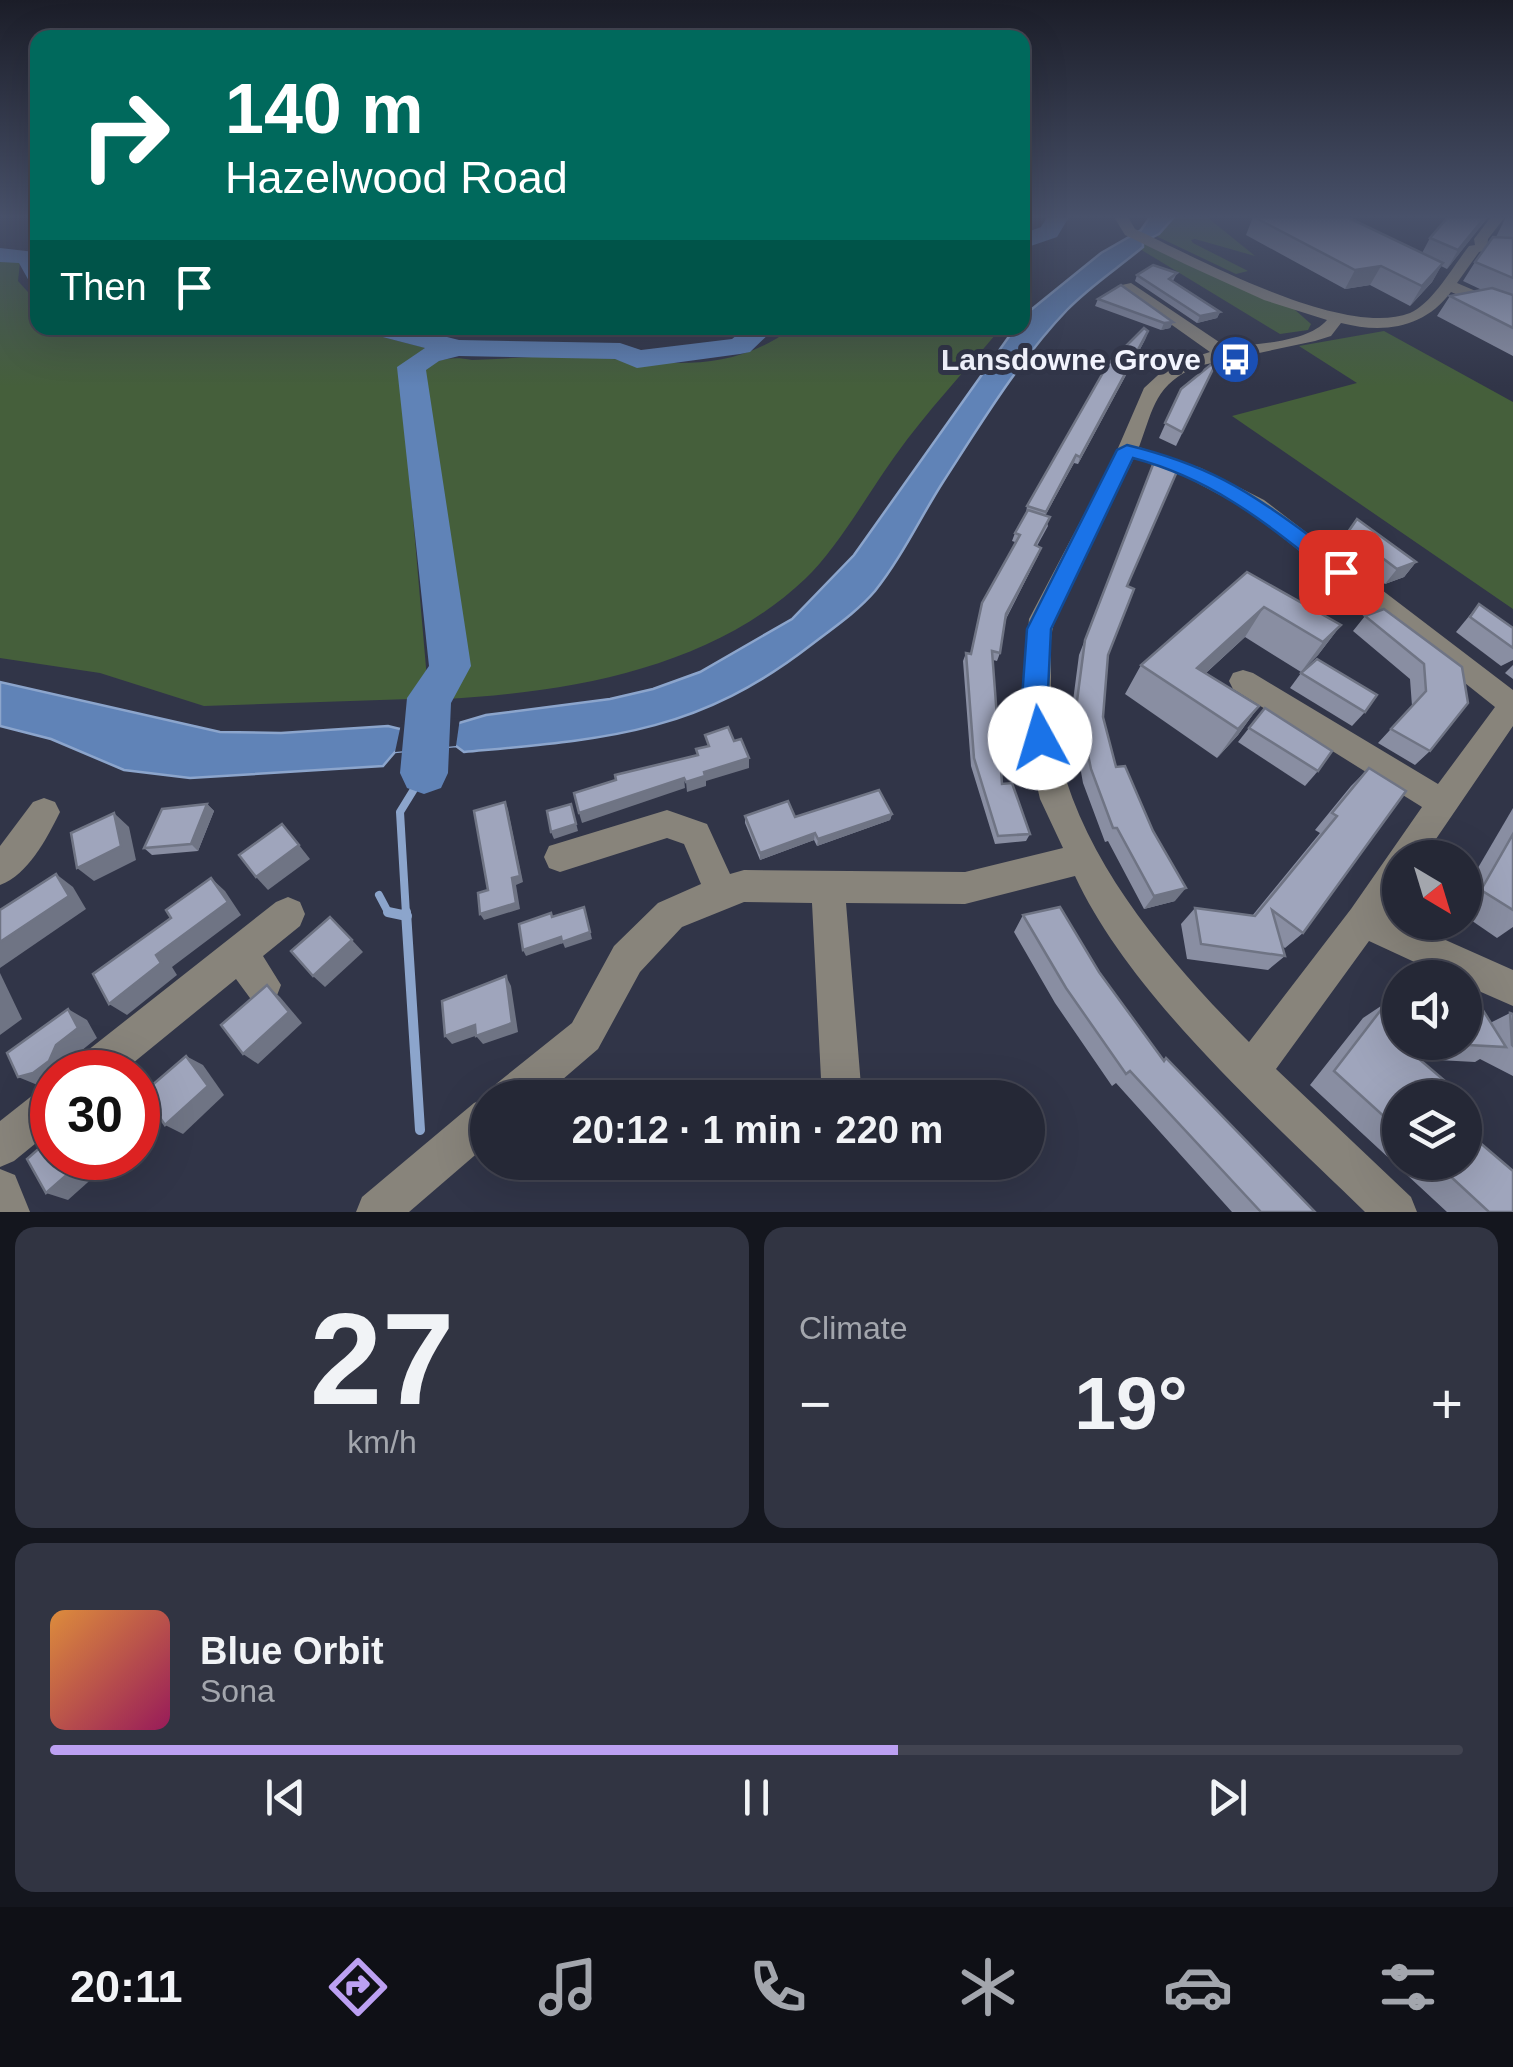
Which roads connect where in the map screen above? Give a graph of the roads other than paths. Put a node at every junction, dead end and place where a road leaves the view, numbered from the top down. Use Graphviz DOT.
graph roads {
  1 [pos="1223,274"];
  2 [pos="1433,274"];
  3 [pos="1455,274"];
  4 [pos="1448,282"];
  5 [pos="1125,286"];
  6 [pos="1513,313"];
  7 [pos="1336,319"];
  8 [pos="1226,355"];
  9 [pos="1127,450"];
  10 [pos="1243,681"];
  11 [pos="1513,705"];
  12 [pos="1441,802"];
  13 [pos="44,812"];
  14 [pos="1416,840"];
  15 [pos="560,858"];
  16 [pos="1081,859"];
  17 [pos="0,870"];
  18 [pos="828,887"];
  19 [pos="1382,891"];
  20 [pos="720,892"];
  21 [pos="288,914"];
  22 [pos="1362,921"];
  23 [pos="238,954"];
  24 [pos="263,985"];
  25 [pos="1513,988"];
  26 [pos="119,1050"];
  27 [pos="1250,1071"];
  28 [pos="531,1080"];
  29 [pos="841,1080"];
  30 [pos="30,1123"];
  31 [pos="470,1132"];
  32 [pos="0,1147"];
  33 [pos="0,1190"];
  34 [pos="9,1212"];
  35 [pos="377,1212"];
  36 [pos="1396,1212"];
  1 -- 7 [label="street"];
  2 -- 4 [label="street"];
  3 -- 4 [label="street"];
  4 -- 6 [label="street"];
  4 -- 7 [label="street"];
  5 -- 8 [label="street"];
  7 -- 8 [label="street"];
  8 -- 9 [label="street"];
  9 -- 11 [label="street"];
  9 -- 16 [label="street"];
  10 -- 12 [label="street"];
  11 -- 12 [label="street"];
  12 -- 14 [label="street"];
  13 -- 17 [label="street"];
  15 -- 20 [label="street"];
  16 -- 18 [label="street"];
  16 -- 27 [label="street"];
  18 -- 20 [label="street"];
  18 -- 29 [label="street"];
  19 -- 22 [label="street"];
  20 -- 28 [label="street"];
  21 -- 23 [label="street"];
  22 -- 25 [label="street"];
  22 -- 27 [label="street"];
  23 -- 24 [label="street"];
  23 -- 26 [label="street"];
  27 -- 36 [label="street"];
  30 -- 32 [label="street"];
  31 -- 35 [label="street"];
  33 -- 34 [label="street"];
}
